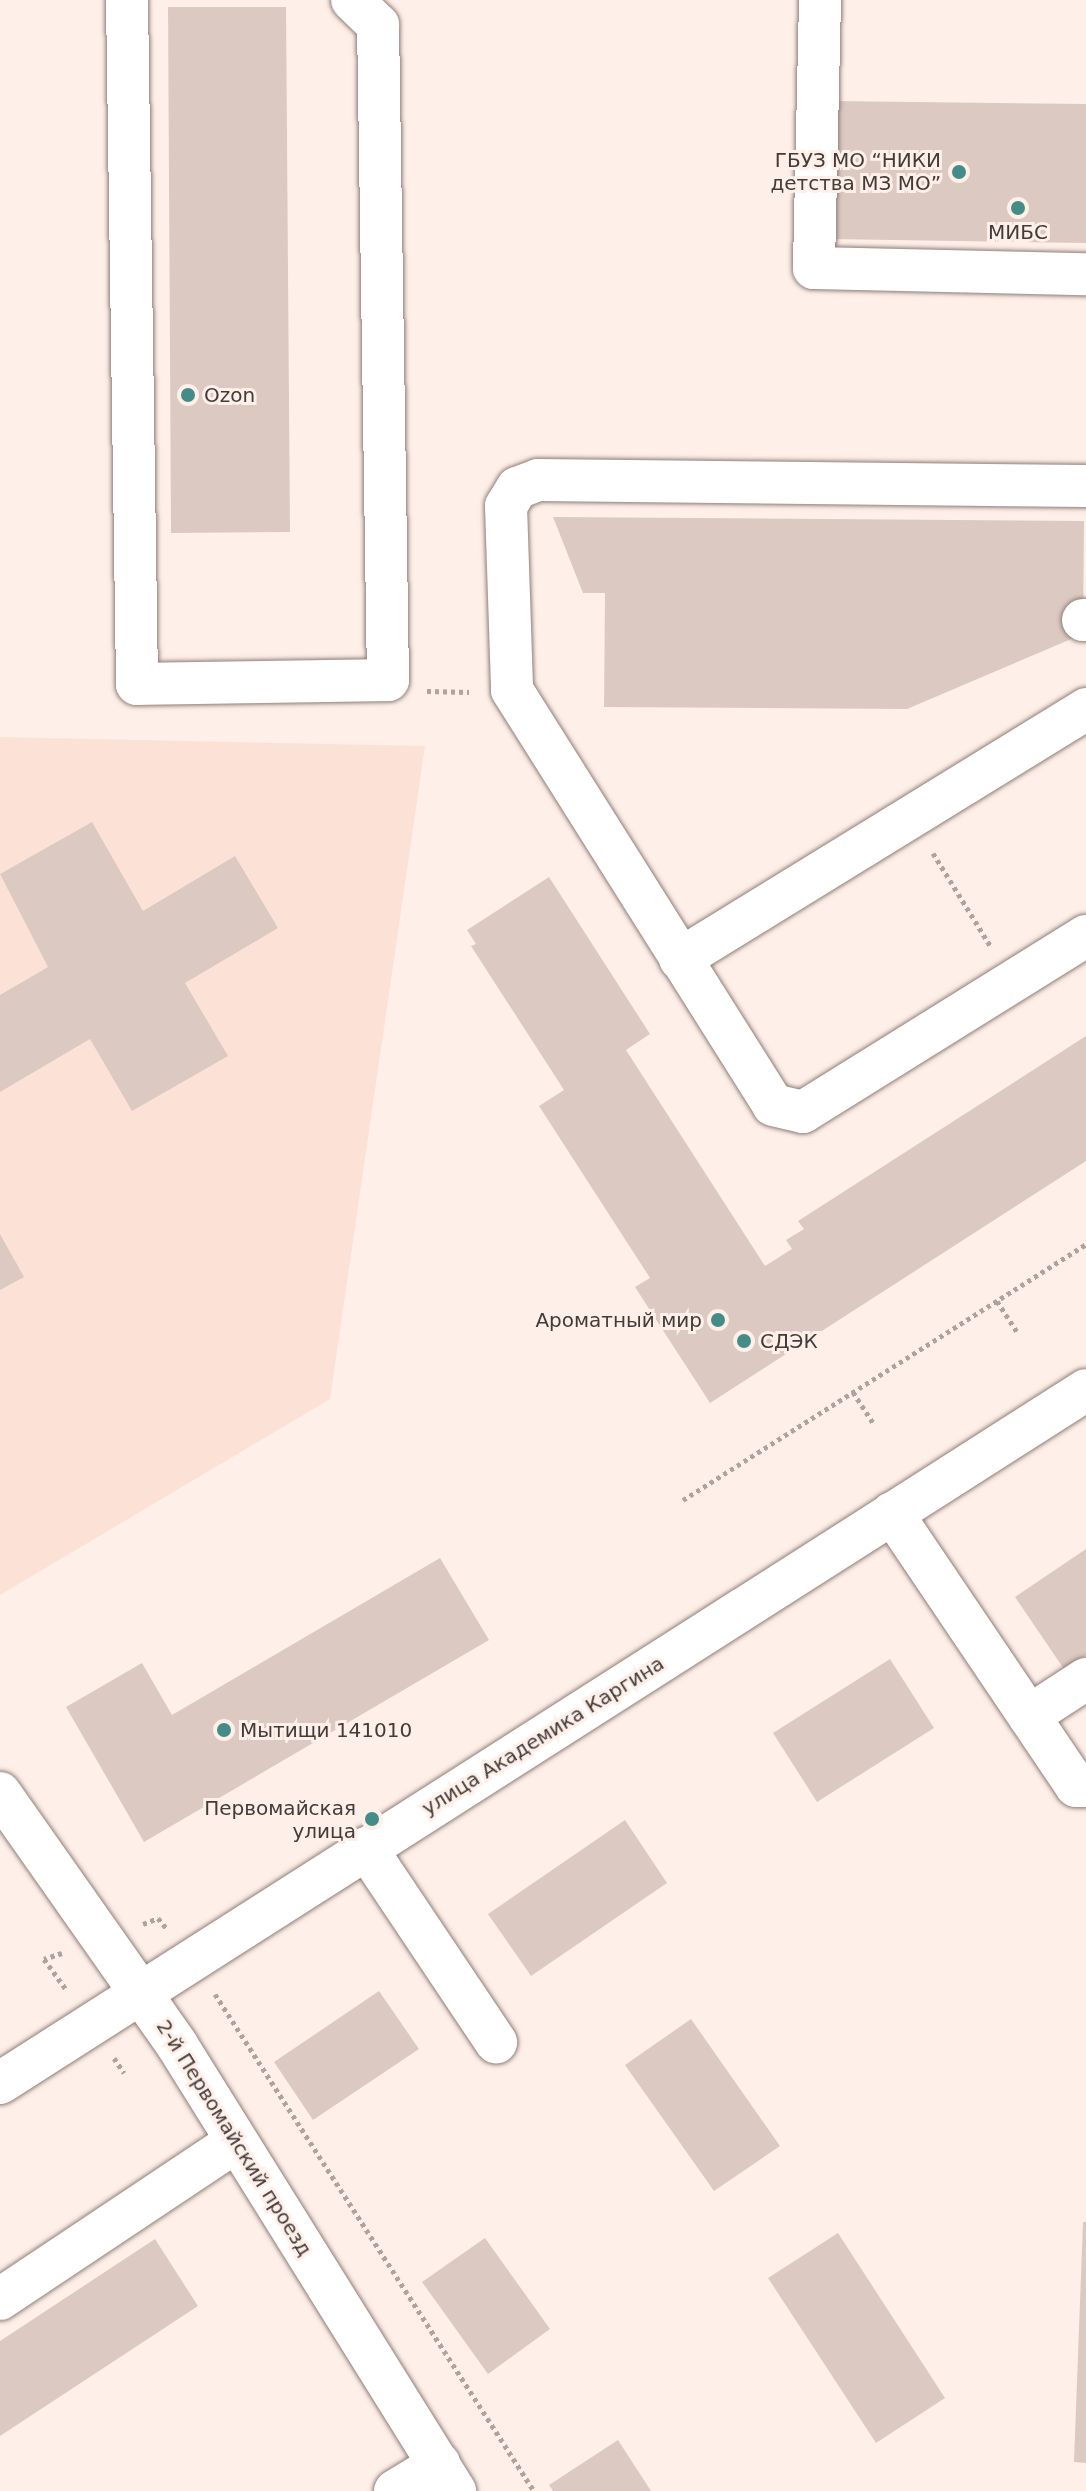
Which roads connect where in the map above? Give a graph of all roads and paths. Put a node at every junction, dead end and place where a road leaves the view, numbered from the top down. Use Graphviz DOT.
graph roads {
  1 [pos="127,0"];
  2 [pos="352,0"];
  3 [pos="820,0"];
  4 [pos="1086,274"];
  5 [pos="1086,486"];
  6 [pos="388,680"];
  7 [pos="512,690"];
  8 [pos="1086,709"];
  9 [pos="911,817"];
  10 [pos="1086,936"];
  11 [pos="680,959"];
  12 [pos="1013,981"];
  13 [pos="1086,1244"];
  14 [pos="997,1301"];
  15 [pos="1018,1333"];
  16 [pos="1086,1390"];
  17 [pos="853,1392"];
  18 [pos="874,1424"];
  19 [pos="683,1500"];
  20 [pos="892,1513"];
  21 [pos="1086,1679"];
  22 [pos="1029,1716"];
  23 [pos="1086,1786"];
  24 [pos="0,1793"];
  25 [pos="366,1848"];
  26 [pos="141,1991"];
  27 [pos="236,2021"];
  28 [pos="496,2042"];
  29 [pos="0,2083"];
  30 [pos="235,2142"];
  31 [pos="0,2299"];
  32 [pos="447,2478"];
  33 [pos="395,2491"];
  34 [pos="534,2491"];
  1 -- 6 [label="street"];
  2 -- 6 [label="street"];
  3 -- 4 [label="street"];
  5 -- 7 [label="street"];
  6 -- 7 [label="path"];
  7 -- 11 [label="street"];
  8 -- 9 [label="street"];
  9 -- 11 [label="street"];
  9 -- 12 [label="path"];
  10 -- 12 [label="street"];
  11 -- 12 [label="street"];
  13 -- 14 [label="path"];
  14 -- 15 [label="path"];
  14 -- 17 [label="path"];
  16 -- 20 [label="street, улица Академика Каргина"];
  17 -- 18 [label="path"];
  17 -- 19 [label="path"];
  20 -- 22 [label="street"];
  20 -- 25 [label="street, улица Академика Каргина"];
  21 -- 22 [label="street"];
  22 -- 23 [label="street"];
  24 -- 26 [label="street, 2-й Первомайский проезд"];
  25 -- 26 [label="street, улица Академика Каргина"];
  25 -- 28 [label="street"];
  26 -- 29 [label="street, улица Академика Каргина"];
  26 -- 30 [label="street, 2-й Первомайский проезд"];
  27 -- 34 [label="path"];
  30 -- 31 [label="street"];
  30 -- 32 [label="street, 2-й Первомайский проезд"];
  32 -- 33 [label="street"];
}
